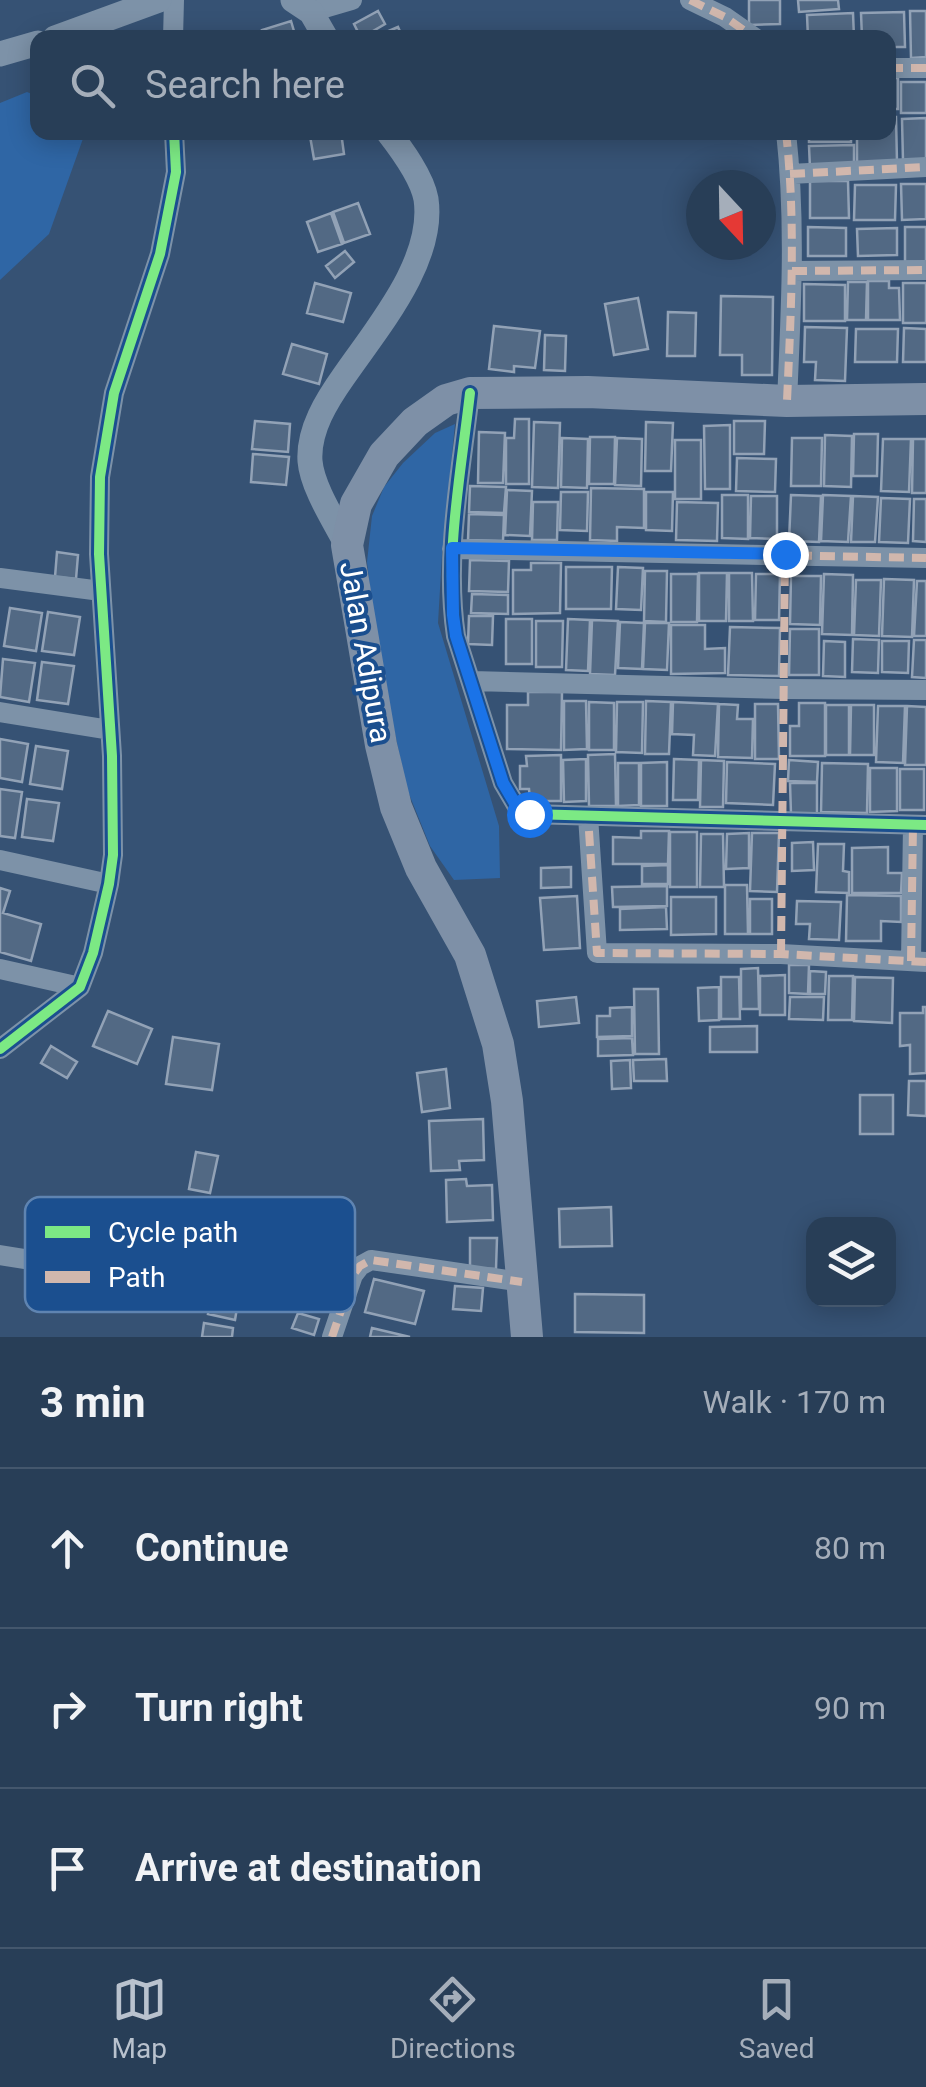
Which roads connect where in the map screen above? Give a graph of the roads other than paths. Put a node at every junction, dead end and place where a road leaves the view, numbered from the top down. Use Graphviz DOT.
graph roads {
  1 [pos="159,0"];
  2 [pos="174,0"];
  3 [pos="352,0"];
  4 [pos="690,0"];
  5 [pos="302,6"];
  6 [pos="77,30"];
  7 [pos="173,30"];
  8 [pos="320,30"];
  9 [pos="744,30"];
  10 [pos="30,45"];
  11 [pos="0,54"];
  12 [pos="896,68"];
  13 [pos="926,68"];
  14 [pos="174,140"];
  15 [pos="394,140"];
  16 [pos="787,140"];
  17 [pos="926,167"];
  18 [pos="790,174"];
  19 [pos="792,270"];
  20 [pos="926,270"];
  21 [pos="470,392"];
  22 [pos="787,400"];
  23 [pos="926,400"];
  24 [pos="348,545"];
  25 [pos="452,548"];
  26 [pos="926,558"];
  27 [pos="0,578"];
  28 [pos="101,591"];
  29 [pos="472,680"];
  30 [pos="926,690"];
  31 [pos="0,712"];
  32 [pos="110,730"];
  33 [pos="588,816"];
  34 [pos="920,825"];
  35 [pos="0,860"];
  36 [pos="109,884"];
  37 [pos="919,962"];
  38 [pos="0,969"];
  39 [pos="80,987"];
  40 [pos="0,1049"];
  41 [pos="0,1255"];
  42 [pos="25,1259"];
  43 [pos="355,1274"];
  44 [pos="522,1282"];
  45 [pos="341,1312"];
  46 [pos="332,1337"];
  47 [pos="527,1337"];
  1 -- 6 [label="street"];
  2 -- 7 [label="street"];
  3 -- 5 [label="street"];
  4 -- 9 [label="street"];
  5 -- 8 [label="street"];
  10 -- 11 [label="street"];
  12 -- 13 [label="street"];
  14 -- 28 [label="street"];
  15 -- 24 [label="street"];
  16 -- 18 [label="street"];
  17 -- 18 [label="street"];
  18 -- 19 [label="street"];
  19 -- 20 [label="street"];
  19 -- 22 [label="street"];
  21 -- 22 [label="highway, Jalan Adipura"];
  21 -- 24 [label="highway, Jalan Adipura"];
  21 -- 25 [label="street"];
  22 -- 23 [label="highway, Jalan Adipura"];
  24 -- 44 [label="highway, Jalan Adipura"];
  25 -- 26 [label="street"];
  25 -- 29 [label="street"];
  27 -- 28 [label="street"];
  28 -- 32 [label="street"];
  29 -- 30 [label="street"];
  29 -- 33 [label="street"];
  31 -- 32 [label="street"];
  32 -- 36 [label="street"];
  33 -- 34 [label="street"];
  33 -- 37 [label="street"];
  34 -- 37 [label="street"];
  35 -- 36 [label="street"];
  36 -- 39 [label="street"];
  38 -- 39 [label="street"];
  39 -- 40 [label="street"];
  41 -- 42 [label="street"];
  43 -- 44 [label="street"];
  44 -- 47 [label="highway, Jalan Adipura"];
  45 -- 46 [label="street"];
}
